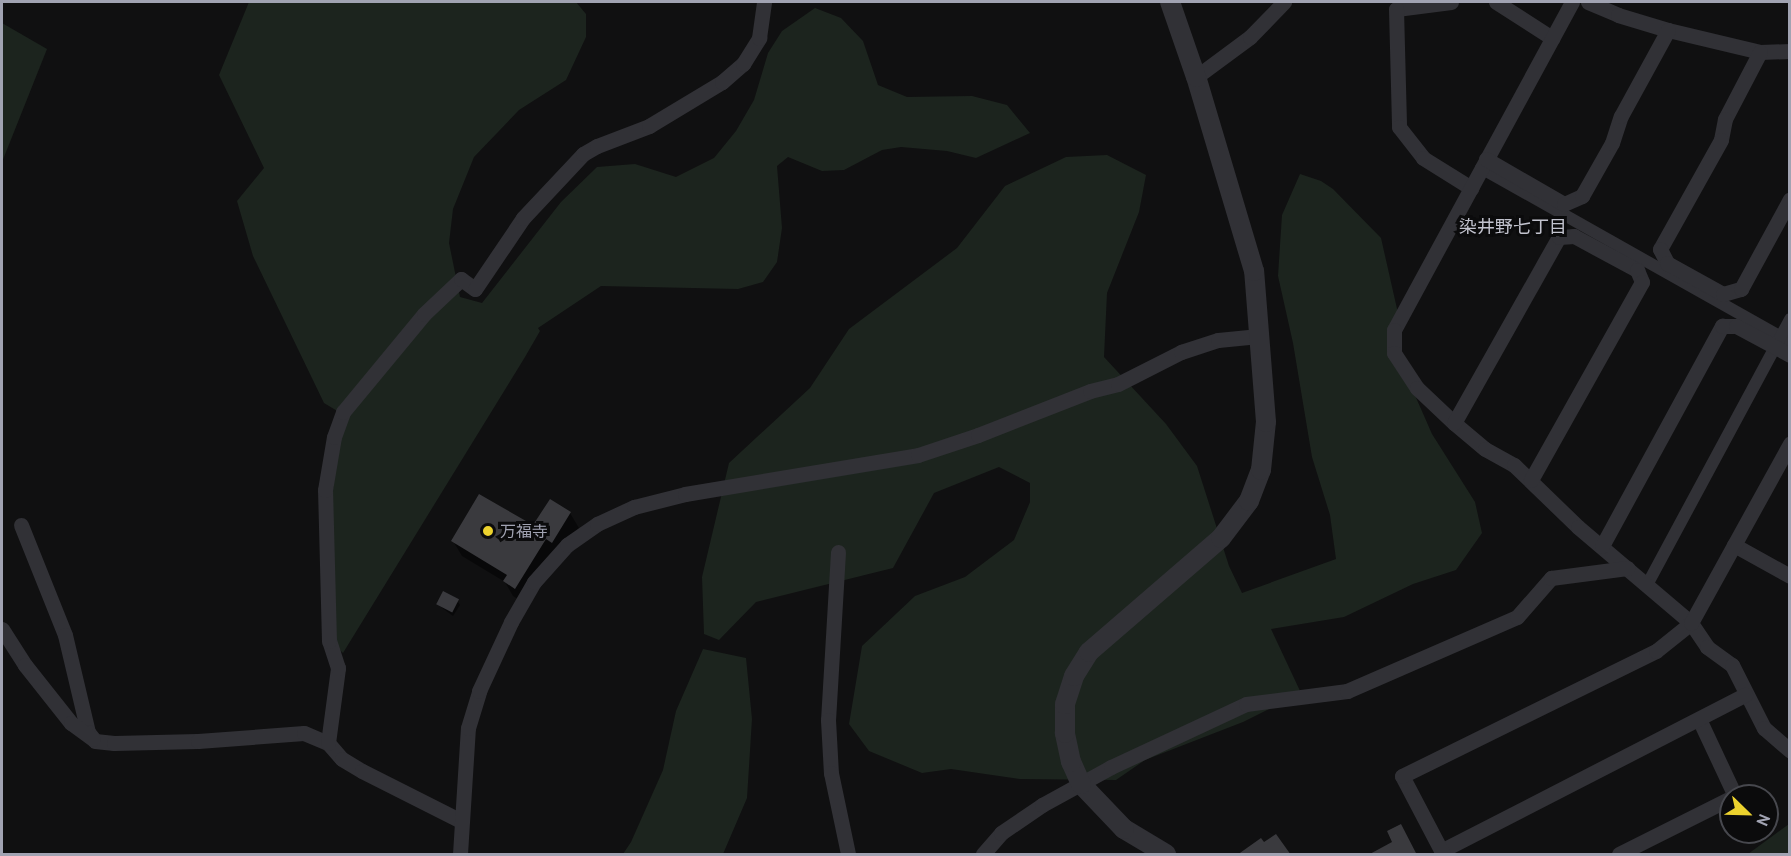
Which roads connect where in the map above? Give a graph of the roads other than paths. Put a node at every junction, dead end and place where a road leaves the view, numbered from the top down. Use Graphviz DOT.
graph roads {
  1 [pos="764,2"];
  2 [pos="1170,2"];
  3 [pos="1284,2"];
  4 [pos="1451,2"];
  5 [pos="1496,2"];
  6 [pos="1572,2"];
  7 [pos="1588,2"];
  8 [pos="1668,30"];
  9 [pos="1552,38"];
  10 [pos="1790,51"];
  11 [pos="1760,52"];
  12 [pos="1196,77"];
  13 [pos="1484,164"];
  14 [pos="1471,188"];
  15 [pos="1790,199"];
  16 [pos="1790,319"];
  17 [pos="1259,336"];
  18 [pos="1781,342"];
  19 [pos="1790,355"];
  20 [pos="1454,423"];
  21 [pos="1790,444"];
  22 [pos="1784,467"];
  23 [pos="1531,480"];
  24 [pos="21,525"];
  25 [pos="1734,545"];
  26 [pos="1602,546"];
  27 [pos="838,552"];
  28 [pos="1627,568"];
  29 [pos="1790,576"];
  30 [pos="1647,585"];
  31 [pos="1691,623"];
  32 [pos="2,629"];
  33 [pos="1745,695"];
  34 [pos="1700,719"];
  35 [pos="95,741"];
  36 [pos="328,742"];
  37 [pos="1790,751"];
  38 [pos="1081,784"];
  39 [pos="1732,784"];
  40 [pos="1719,804"];
  41 [pos="461,821"];
  42 [pos="1442,853"];
  43 [pos="460,855"];
  44 [pos="848,855"];
  45 [pos="983,855"];
  46 [pos="1166,855"];
  47 [pos="1619,855"];
  1 -- 36 [label="street"];
  2 -- 12 [label="street"];
  3 -- 12 [label="street"];
  4 -- 14 [label="street"];
  5 -- 9 [label="street"];
  6 -- 9 [label="street"];
  7 -- 8 [label="street"];
  8 -- 11 [label="street"];
  8 -- 13 [label="street"];
  9 -- 13 [label="street"];
  10 -- 11 [label="street"];
  11 -- 15 [label="street"];
  12 -- 17 [label="street"];
  13 -- 14 [label="street"];
  13 -- 18 [label="street"];
  14 -- 20 [label="street"];
  16 -- 18 [label="street"];
  17 -- 38 [label="street"];
  17 -- 41 [label="street"];
  18 -- 19 [label="street"];
  18 -- 26 [label="street"];
  18 -- 30 [label="street"];
  20 -- 23 [label="street"];
  20 -- 23 [label="street"];
  21 -- 22 [label="street"];
  22 -- 25 [label="street"];
  23 -- 26 [label="street"];
  24 -- 35 [label="street"];
  25 -- 29 [label="street"];
  25 -- 31 [label="street"];
  26 -- 28 [label="street"];
  27 -- 44 [label="street"];
  28 -- 30 [label="street"];
  28 -- 38 [label="street"];
  30 -- 31 [label="street"];
  31 -- 33 [label="street"];
  31 -- 42 [label="street"];
  32 -- 35 [label="street"];
  33 -- 34 [label="street"];
  33 -- 37 [label="street"];
  34 -- 39 [label="street"];
  34 -- 42 [label="street"];
  35 -- 36 [label="street"];
  36 -- 41 [label="street"];
  38 -- 45 [label="street"];
  38 -- 46 [label="street"];
  40 -- 47 [label="street"];
  41 -- 43 [label="street"];
}
